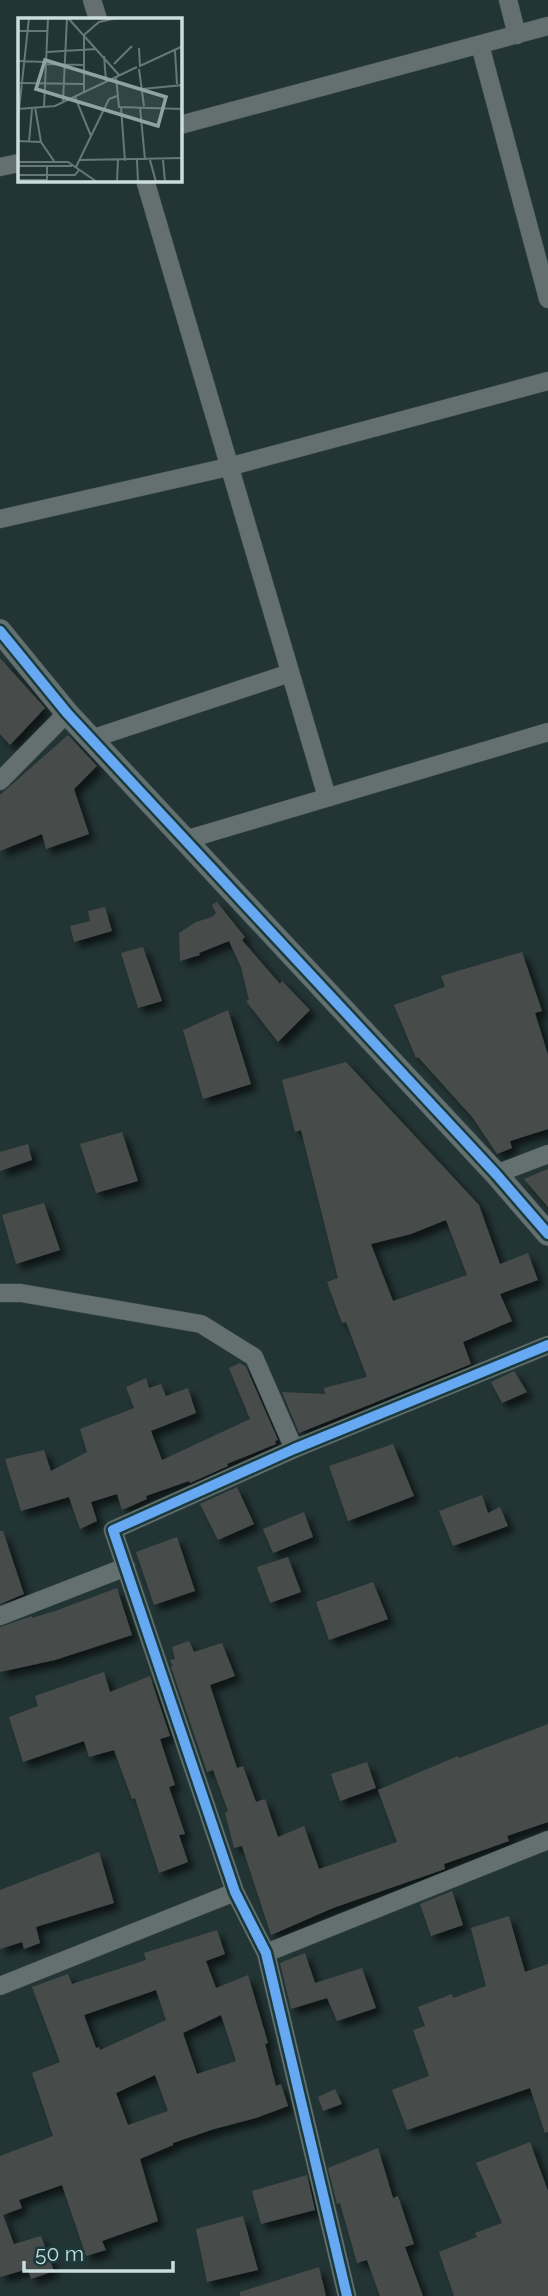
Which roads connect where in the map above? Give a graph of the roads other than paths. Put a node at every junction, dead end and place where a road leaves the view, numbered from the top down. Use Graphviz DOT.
graph roads {
  1 [pos="92,0"];
  2 [pos="508,0"];
  3 [pos="98,18"];
  4 [pos="548,26"];
  5 [pos="517,35"];
  6 [pos="480,45"];
  7 [pos="182,123"];
  8 [pos="18,163"];
  9 [pos="0,167"];
  10 [pos="146,182"];
  11 [pos="548,299"];
  12 [pos="548,381"];
  13 [pos="228,467"];
  14 [pos="0,519"];
  15 [pos="0,631"];
  16 [pos="290,673"];
  17 [pos="67,713"];
  18 [pos="548,732"];
  19 [pos="91,739"];
  20 [pos="0,780"];
  21 [pos="327,797"];
  22 [pos="185,840"];
  23 [pos="548,1154"];
  24 [pos="496,1174"];
  25 [pos="548,1234"];
  26 [pos="0,1293"];
  27 [pos="548,1345"];
  28 [pos="294,1449"];
  29 [pos="126,1567"];
  30 [pos="0,1616"];
  31 [pos="548,1840"];
  32 [pos="235,1892"];
  33 [pos="266,1953"];
  34 [pos="0,1986"];
  35 [pos="347,2296"];
  1 -- 3 [label="street"];
  2 -- 5 [label="street"];
  4 -- 5 [label="street"];
  5 -- 6 [label="street"];
  6 -- 7 [label="street"];
  6 -- 11 [label="street"];
  8 -- 9 [label="street"];
  10 -- 13 [label="street"];
  12 -- 13 [label="street"];
  13 -- 14 [label="street"];
  13 -- 16 [label="street"];
  15 -- 17 [label="street"];
  16 -- 19 [label="street"];
  16 -- 21 [label="street"];
  17 -- 19 [label="street"];
  17 -- 20 [label="street"];
  18 -- 21 [label="street"];
  19 -- 22 [label="street"];
  21 -- 22 [label="street"];
  22 -- 24 [label="street"];
  23 -- 24 [label="street"];
  24 -- 25 [label="street"];
  26 -- 28 [label="street"];
  27 -- 28 [label="street"];
  28 -- 29 [label="street"];
  29 -- 30 [label="street"];
  29 -- 32 [label="street"];
  31 -- 33 [label="street"];
  32 -- 33 [label="street"];
  32 -- 34 [label="street"];
  33 -- 35 [label="street"];
}
